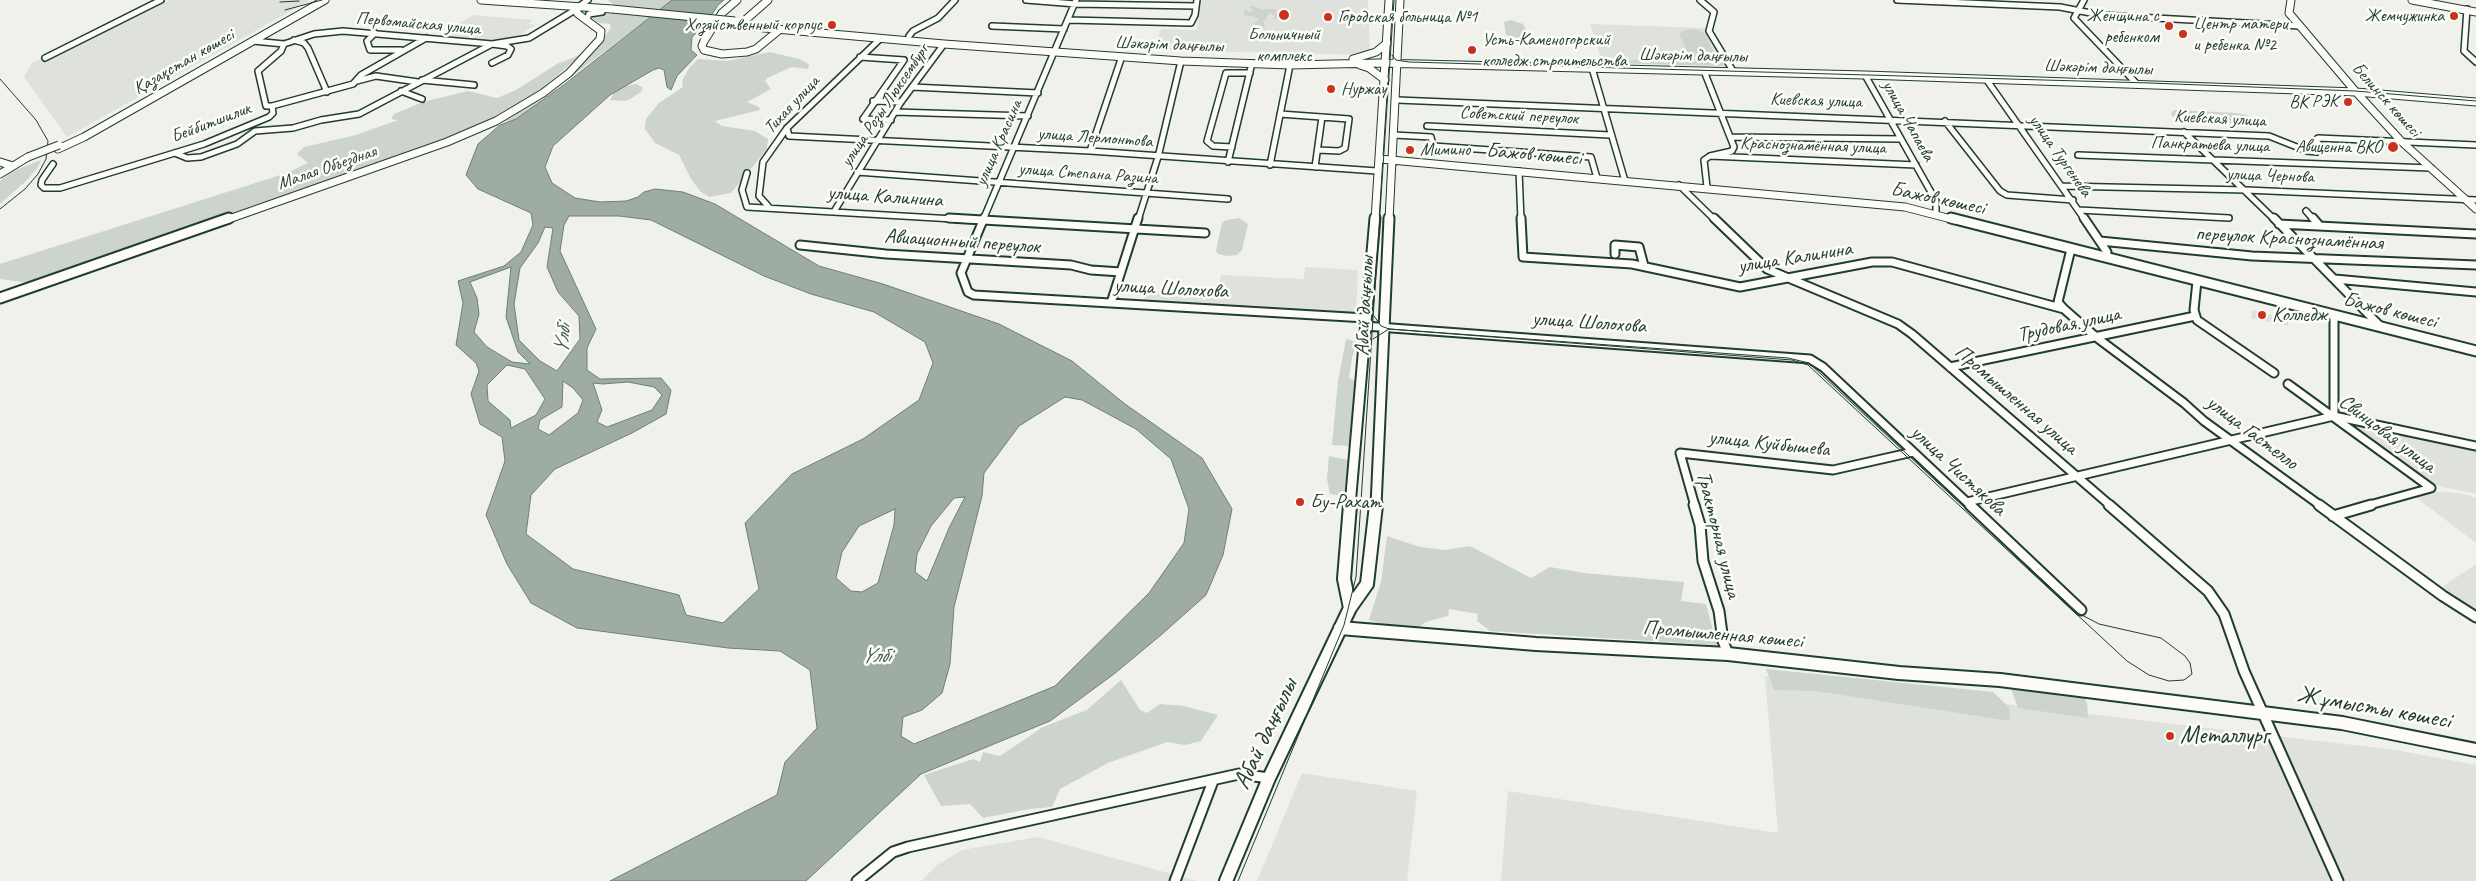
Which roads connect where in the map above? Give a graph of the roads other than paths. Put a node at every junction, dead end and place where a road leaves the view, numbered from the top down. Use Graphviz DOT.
graph roads {
  1 [pos="161,0"];
  2 [pos="318,0"];
  3 [pos="325,0"];
  4 [pos="480,0"];
  5 [pos="588,0"];
  6 [pos="598,0"];
  7 [pos="738,0"];
  8 [pos="768,0"];
  9 [pos="955,0"];
  10 [pos="1026,0"];
  11 [pos="1197,0"];
  12 [pos="1389,0"];
  13 [pos="1400,0"];
  14 [pos="1700,0"];
  15 [pos="1896,0"];
  16 [pos="2084,0"];
  17 [pos="2291,0"];
  18 [pos="2412,0"];
  19 [pos="2422,0"];
  20 [pos="1076,2"];
  21 [pos="564,3"];
  22 [pos="1196,6"];
  23 [pos="577,8"];
  24 [pos="2468,10"];
  25 [pos="608,11"];
  26 [pos="2079,11"];
  27 [pos="2476,11"];
  28 [pos="296,14"];
  29 [pos="587,19"];
  30 [pos="1068,20"];
  31 [pos="736,23"];
  32 [pos="992,26"];
  33 [pos="2300,26"];
  34 [pos="1064,29"];
  35 [pos="779,30"];
  36 [pos="799,30"];
  37 [pos="374,33"];
  38 [pos="868,36"];
  39 [pos="909,36"];
  40 [pos="426,38"];
  41 [pos="880,39"];
  42 [pos="251,40"];
  43 [pos="294,40"];
  44 [pos="926,40"];
  45 [pos="1387,43"];
  46 [pos="284,44"];
  47 [pos="492,44"];
  48 [pos="944,44"];
  49 [pos="405,50"];
  50 [pos="1054,51"];
  51 [pos="860,57"];
  52 [pos="45,58"];
  53 [pos="1121,59"];
  54 [pos="1182,59"];
  55 [pos="1353,59"];
  56 [pos="1386,61"];
  57 [pos="1301,62"];
  58 [pos="1397,62"];
  59 [pos="2476,62"];
  60 [pos="492,63"];
  61 [pos="1252,63"];
  62 [pos="1345,63"];
  63 [pos="1290,65"];
  64 [pos="1591,66"];
  65 [pos="1704,69"];
  66 [pos="1732,70"];
  67 [pos="1250,73"];
  68 [pos="1863,73"];
  69 [pos="1984,76"];
  70 [pos="1385,80"];
  71 [pos="420,81"];
  72 [pos="2135,82"];
  73 [pos="353,84"];
  74 [pos="474,85"];
  75 [pos="912,87"];
  76 [pos="2355,90"];
  77 [pos="401,91"];
  78 [pos="327,92"];
  79 [pos="1038,92"];
  80 [pos="422,99"];
  81 [pos="1397,100"];
  82 [pos="2476,100"];
  83 [pos="874,102"];
  84 [pos="901,102"];
  85 [pos="272,106"];
  86 [pos="1603,109"];
  87 [pos="895,112"];
  88 [pos="1722,112"];
  89 [pos="1280,114"];
  90 [pos="1028,116"];
  91 [pos="1322,117"];
  92 [pos="1891,119"];
  93 [pos="891,120"];
  94 [pos="1945,121"];
  95 [pos="2020,125"];
  96 [pos="1427,126"];
  97 [pos="787,128"];
  98 [pos="2184,132"];
  99 [pos="1394,135"];
  100 [pos="1610,135"];
  101 [pos="1732,137"];
  102 [pos="879,140"];
  103 [pos="1901,140"];
  104 [pos="2402,142"];
  105 [pos="2476,145"];
  106 [pos="1232,147"];
  107 [pos="1015,148"];
  108 [pos="1318,150"];
  109 [pos="1090,151"];
  110 [pos="175,153"];
  111 [pos="2078,155"];
  112 [pos="1710,156"];
  113 [pos="1158,157"];
  114 [pos="1380,159"];
  115 [pos="2213,160"];
  116 [pos="1393,161"];
  117 [pos="0,162"];
  118 [pos="1228,162"];
  119 [pos="53,164"];
  120 [pos="1270,165"];
  121 [pos="1916,165"];
  122 [pos="13,166"];
  123 [pos="1315,167"];
  124 [pos="2431,168"];
  125 [pos="1378,171"];
  126 [pos="1519,171"];
  127 [pos="857,172"];
  128 [pos="747,173"];
  129 [pos="0,174"];
  130 [pos="1597,178"];
  131 [pos="1625,181"];
  132 [pos="999,182"];
  133 [pos="1679,185"];
  134 [pos="2062,186"];
  135 [pos="1706,187"];
  136 [pos="2246,190"];
  137 [pos="1145,194"];
  138 [pos="1228,199"];
  139 [pos="2464,199"];
  140 [pos="2073,200"];
  141 [pos="2476,200"];
  142 [pos="768,206"];
  143 [pos="2476,209"];
  144 [pos="835,210"];
  145 [pos="2079,210"];
  146 [pos="2306,211"];
  147 [pos="1936,214"];
  148 [pos="2229,218"];
  149 [pos="981,220"];
  150 [pos="2279,224"];
  151 [pos="2319,225"];
  152 [pos="1135,229"];
  153 [pos="1205,233"];
  154 [pos="2476,234"];
  155 [pos="2100,241"];
  156 [pos="800,245"];
  157 [pos="2071,249"];
  158 [pos="1615,254"];
  159 [pos="2106,257"];
  160 [pos="966,258"];
  161 [pos="2315,259"];
  162 [pos="2476,264"];
  163 [pos="1644,266"];
  164 [pos="1120,272"];
  165 [pos="1785,278"];
  166 [pos="2335,279"];
  167 [pos="2197,280"];
  168 [pos="2476,292"];
  169 [pos="974,295"];
  170 [pos="0,298"];
  171 [pos="1111,303"];
  172 [pos="2064,309"];
  173 [pos="2334,315"];
  174 [pos="2195,316"];
  175 [pos="1366,322"];
  176 [pos="1383,326"];
  177 [pos="2381,327"];
  178 [pos="2096,337"];
  179 [pos="2476,351"];
  180 [pos="1810,359"];
  181 [pos="1950,367"];
  182 [pos="2274,373"];
  183 [pos="2288,384"];
  184 [pos="2334,416"];
  185 [pos="2230,439"];
  186 [pos="2476,446"];
  187 [pos="1913,452"];
  188 [pos="1680,453"];
  189 [pos="2076,475"];
  190 [pos="1967,502"];
  191 [pos="2333,516"];
  192 [pos="1350,608"];
  193 [pos="2081,610"];
  194 [pos="2476,617"];
  195 [pos="1340,628"];
  196 [pos="1728,654"];
  197 [pos="2263,712"];
  198 [pos="2476,750"];
  199 [pos="1269,778"];
  200 [pos="1213,782"];
  201 [pos="857,881"];
  202 [pos="1176,881"];
  203 [pos="1226,881"];
  204 [pos="2338,881"];
  1 -- 52 [label="street"];
  2 -- 28 [label="main road, Қазақстан көшесі"];
  3 -- 28 [label="main road, Қазақстан көшесі"];
  4 -- 21 [label="main road"];
  5 -- 23 [label="street, Первомайская улица"];
  6 -- 25 [label="main road"];
  7 -- 35 [label="main road"];
  8 -- 31 [label="main road"];
  9 -- 39 [label="street"];
  10 -- 20 [label="street"];
  11 -- 22 [label="street"];
  12 -- 45 [label="main road, Абай даңғылы"];
  13 -- 58 [label="main road, Абай даңғылы"];
  14 -- 66 [label="street"];
  15 -- 26 [label="street"];
  16 -- 26 [label="street"];
  17 -- 33 [label="main road, Белинск көшесі"];
  18 -- 24 [label="main road"];
  19 -- 24 [label="main road"];
  20 -- 22 [label="street"];
  20 -- 30 [label="street, улица Красина"];
  21 -- 23 [label="main road"];
  22 -- 30 [label="street"];
  23 -- 25 [label="main road"];
  23 -- 29 [label="main road, Малая Объездная"];
  23 -- 47 [label="street, Первомайская улица"];
  24 -- 27 [label="main road"];
  24 -- 59 [label="street"];
  25 -- 29 [label="street"];
  25 -- 31 [label="main road, bridge"];
  26 -- 33 [label="street"];
  26 -- 72 [label="street"];
  28 -- 42 [label="main road, Қазақстан көшесі"];
  29 -- 170 [label="main road, Малая Объездная"];
  30 -- 34 [label="street, улица Красина"];
  31 -- 35 [label="main road, Шәкәрім даңғылы"];
  31 -- 36 [label="main road, Шәкәрім даңғылы"];
  32 -- 34 [label="street"];
  33 -- 76 [label="main road, Белинск көшесі"];
  34 -- 50 [label="street, улица Красина"];
  35 -- 36 [label="main road, Шәкәрім даңғылы"];
  36 -- 38 [label="main road, Шәкәрім даңғылы"];
  37 -- 40 [label="street, Первомайская улица"];
  37 -- 43 [label="street, Первомайская улица"];
  37 -- 49 [label="street"];
  38 -- 39 [label="main road, Шәкәрім даңғылы"];
  38 -- 41 [label="main road, Шәкәрім даңғылы"];
  39 -- 44 [label="main road, Шәкәрім даңғылы"];
  40 -- 47 [label="street, Первомайская улица"];
  40 -- 49 [label="street, Бейбитшилик"];
  41 -- 44 [label="main road, Шәкәрім даңғылы"];
  41 -- 51 [label="street, Тихая улица"];
  42 -- 46 [label="street, Первомайская улица"];
  42 -- 122 [label="main road, Қазақстан көшесі, bridge"];
  43 -- 46 [label="street, Первомайская улица"];
  43 -- 78 [label="street"];
  44 -- 48 [label="main road, Шәкәрім даңғылы"];
  44 -- 50 [label="main road, Шәкәрім даңғылы"];
  45 -- 55 [label="main road"];
  45 -- 56 [label="main road, Абай даңғылы"];
  46 -- 85 [label="street"];
  47 -- 60 [label="street"];
  47 -- 71 [label="street"];
  48 -- 50 [label="main road, Шәкәрім даңғылы"];
  48 -- 75 [label="street, улица Розы Люксембург"];
  49 -- 73 [label="street, Бейбитшилик"];
  50 -- 53 [label="main road, Шәкәрім даңғылы"];
  50 -- 54 [label="main road, Шәкәрім даңғылы"];
  50 -- 79 [label="street, улица Красина"];
  51 -- 83 [label="street"];
  51 -- 97 [label="street, Тихая улица"];
  53 -- 54 [label="main road, Шәкәрім даңғылы"];
  53 -- 109 [label="street"];
  54 -- 57 [label="main road, Шәкәрім даңғылы"];
  54 -- 61 [label="main road, Шәкәрім даңғылы"];
  54 -- 113 [label="street"];
  55 -- 56 [label="main road, Шәкәрім даңғылы"];
  55 -- 57 [label="main road, Шәкәрім даңғылы"];
  56 -- 58 [label="main road, Шәкәрім даңғылы"];
  56 -- 62 [label="main road, Шәкәрім даңғылы"];
  56 -- 70 [label="main road, Абай даңғылы"];
  57 -- 62 [label="main road, Шәкәрім даңғылы"];
  57 -- 63 [label="main road, Шәкәрім даңғылы"];
  58 -- 64 [label="main road, Шәкәрім даңғылы"];
  58 -- 81 [label="main road, Абай даңғылы"];
  61 -- 63 [label="main road, Шәкәрім даңғылы"];
  61 -- 67 [label="street"];
  62 -- 70 [label="main road"];
  63 -- 89 [label="street"];
  64 -- 65 [label="main road, Шәкәрім даңғылы"];
  64 -- 86 [label="street"];
  65 -- 66 [label="main road, Шәкәрім даңғылы"];
  65 -- 88 [label="street"];
  66 -- 68 [label="main road, Шәкәрім даңғылы"];
  67 -- 106 [label="street"];
  67 -- 106 [label="street"];
  68 -- 69 [label="main road, Шәкәрім даңғылы"];
  68 -- 92 [label="street, улица Чапаева"];
  69 -- 72 [label="main road, Шәкәрім даңғылы"];
  69 -- 95 [label="street, улица Тургенева"];
  70 -- 114 [label="main road, Абай даңғылы"];
  71 -- 73 [label="street"];
  71 -- 74 [label="street"];
  71 -- 77 [label="street"];
  72 -- 76 [label="main road, Шәкәрім даңғылы"];
  73 -- 78 [label="street, Бейбитшилик"];
  75 -- 79 [label="street"];
  75 -- 84 [label="street, улица Розы Люксембург"];
  76 -- 82 [label="main road, Шәкәрім даңғылы"];
  76 -- 104 [label="main road, Белинск көшесі"];
  77 -- 80 [label="street"];
  77 -- 110 [label="street"];
  78 -- 85 [label="street, Бейбитшилик"];
  79 -- 90 [label="street, улица Красина"];
  81 -- 86 [label="street, Киевская улица"];
  81 -- 99 [label="main road, Абай даңғылы"];
  83 -- 84 [label="street"];
  83 -- 93 [label="street"];
  84 -- 87 [label="street, улица Розы Люксембург"];
  85 -- 110 [label="street, Бейбитшилик"];
  86 -- 88 [label="street, Киевская улица"];
  86 -- 100 [label="street"];
  87 -- 90 [label="street"];
  87 -- 93 [label="street, улица Розы Люксембург"];
  88 -- 92 [label="street, Киевская улица"];
  88 -- 101 [label="street"];
  89 -- 91 [label="street"];
  89 -- 120 [label="street"];
  90 -- 107 [label="street, улица Красина"];
  91 -- 108 [label="street"];
  91 -- 108 [label="street"];
  92 -- 94 [label="street, Киевская улица"];
  92 -- 103 [label="street, улица Чапаева"];
  93 -- 102 [label="street, улица Розы Люксембург"];
  94 -- 95 [label="street, Киевская улица"];
  94 -- 140 [label="street"];
  95 -- 98 [label="street, Киевская улица"];
  95 -- 134 [label="street, улица Тургенева"];
  96 -- 100 [label="street, Советский переулок"];
  97 -- 102 [label="street, улица Лермонтова"];
  97 -- 142 [label="street, Тихая улица"];
  98 -- 104 [label="street, Киевская улица"];
  98 -- 115 [label="street"];
  99 -- 116 [label="main road, Абай даңғылы"];
  99 -- 130 [label="street"];
  100 -- 131 [label="street"];
  101 -- 103 [label="street"];
  101 -- 112 [label="street"];
  102 -- 107 [label="street, улица Лермонтова"];
  102 -- 127 [label="street, улица Розы Люксембург"];
  103 -- 121 [label="street, улица Чапаева"];
  104 -- 105 [label="street, Киевская улица"];
  104 -- 124 [label="main road, Белинск көшесі"];
  106 -- 118 [label="street"];
  107 -- 109 [label="street, улица Лермонтова"];
  107 -- 132 [label="street, улица Красина"];
  108 -- 123 [label="street"];
  109 -- 113 [label="street, улица Лермонтова"];
  110 -- 119 [label="street, Бейбитшилик"];
  111 -- 115 [label="street, Панкратьева улица"];
  112 -- 121 [label="street, Краснознамённая улица"];
  112 -- 135 [label="street"];
  113 -- 118 [label="street, улица Лермонтова"];
  113 -- 137 [label="street"];
  114 -- 116 [label="main road, Бажов көшесі"];
  114 -- 125 [label="main road, Абай даңғылы"];
  115 -- 124 [label="street, Панкратьева улица"];
  115 -- 136 [label="street"];
  116 -- 126 [label="main road, Бажов көшесі"];
  116 -- 176 [label="main road, Абай даңғылы"];
  117 -- 122 [label="main road"];
  118 -- 120 [label="street, улица Лермонтова"];
  120 -- 123 [label="street, улица Лермонтова"];
  121 -- 147 [label="street, улица Чапаева"];
  122 -- 129 [label="main road, Қазақстан көшесі"];
  123 -- 125 [label="street, улица Лермонтова"];
  124 -- 139 [label="main road, Белинск көшесі"];
  125 -- 175 [label="main road, Абай даңғылы"];
  126 -- 130 [label="main road, Бажов көшесі"];
  126 -- 163 [label="street, улица Калинина"];
  127 -- 132 [label="street, улица Степана Разина"];
  127 -- 144 [label="street, улица Розы Люксембург"];
  128 -- 142 [label="street, улица Калинина"];
  130 -- 131 [label="main road, Бажов көшесі"];
  131 -- 133 [label="main road, Бажов көшесі"];
  132 -- 137 [label="street, улица Степана Разина"];
  132 -- 149 [label="street, улица Красина"];
  133 -- 135 [label="main road, Бажов көшесі"];
  133 -- 165 [label="street, Промышленная улица"];
  134 -- 136 [label="street, улица Чернова"];
  134 -- 140 [label="street, улица Тургенева"];
  135 -- 147 [label="main road, Бажов көшесі"];
  136 -- 139 [label="street, улица Чернова"];
  136 -- 150 [label="street"];
  137 -- 138 [label="street, улица Степана Разина"];
  137 -- 152 [label="street"];
  139 -- 141 [label="street, улица Чернова"];
  139 -- 143 [label="main road, Белинск көшесі"];
  140 -- 145 [label="street, улица Тургенева"];
  142 -- 144 [label="street, улица Калинина"];
  144 -- 149 [label="street, улица Калинина"];
  145 -- 148 [label="street"];
  145 -- 155 [label="street, улица Тургенева"];
  146 -- 151 [label="street"];
  147 -- 157 [label="main road, Бажов көшесі"];
  149 -- 152 [label="street, улица Калинина"];
  149 -- 160 [label="street, улица Красина"];
  150 -- 151 [label="street"];
  150 -- 161 [label="street"];
  151 -- 154 [label="street"];
  152 -- 153 [label="street, улица Калинина"];
  152 -- 164 [label="street"];
  155 -- 159 [label="street, улица Тургенева"];
  155 -- 161 [label="street, переулок Краснознамённая"];
  156 -- 160 [label="street, Авиационный переулок"];
  157 -- 159 [label="main road, Бажов көшесі"];
  157 -- 172 [label="street"];
  158 -- 163 [label="street"];
  159 -- 167 [label="main road, Бажов көшесі"];
  160 -- 164 [label="street, Авиационный переулок"];
  160 -- 169 [label="street, улица Красина"];
  161 -- 162 [label="street, переулок Краснознамённая"];
  161 -- 166 [label="street"];
  163 -- 165 [label="street, улица Калинина"];
  164 -- 171 [label="street"];
  165 -- 172 [label="street, улица Калинина"];
  165 -- 181 [label="street, Промышленная улица"];
  166 -- 168 [label="street"];
  166 -- 177 [label="street"];
  167 -- 173 [label="main road, Бажов көшесі"];
  167 -- 174 [label="street"];
  169 -- 171 [label="street, улица Шолохова"];
  171 -- 175 [label="street, улица Шолохова"];
  172 -- 178 [label="street, улица Гастелло"];
  173 -- 177 [label="main road, Бажов көшесі"];
  173 -- 184 [label="street"];
  174 -- 178 [label="street, Трудовая улица"];
  174 -- 182 [label="street"];
  175 -- 176 [label="street, улица Шолохова"];
  175 -- 192 [label="main road, Абай даңғылы"];
  176 -- 180 [label="street, улица Шолохова"];
  176 -- 192 [label="main road, Абай даңғылы"];
  177 -- 179 [label="main road, Бажов көшесі"];
  178 -- 181 [label="street, Трудовая улица"];
  178 -- 185 [label="street, улица Гастелло"];
  180 -- 187 [label="street, улица Чистякова"];
  181 -- 189 [label="street, Промышленная улица"];
  183 -- 184 [label="street, Свинцовая улица"];
  184 -- 185 [label="street"];
  184 -- 186 [label="street"];
  184 -- 191 [label="street, Свинцовая улица"];
  185 -- 189 [label="street"];
  185 -- 191 [label="street, улица Гастелло"];
  187 -- 188 [label="street, улица Куйбышева"];
  187 -- 190 [label="street, улица Чистякова"];
  188 -- 196 [label="street, Тракторная улица"];
  189 -- 190 [label="street"];
  189 -- 197 [label="street, Промышленная улица"];
  190 -- 193 [label="street, улица Чистякова"];
  191 -- 194 [label="street, улица Гастелло"];
  192 -- 195 [label="main road, Абай даңғылы"];
  195 -- 196 [label="main road, Промышленная көшесі"];
  195 -- 199 [label="main road, Абай даңғылы"];
  196 -- 197 [label="main road, Промышленная көшесі"];
  197 -- 198 [label="main road, Жұмысты көшесі"];
  197 -- 204 [label="street, Промышленная улица"];
  199 -- 200 [label="street"];
  199 -- 203 [label="main road, Абай даңғылы"];
  200 -- 201 [label="street"];
  200 -- 202 [label="street"];
}
